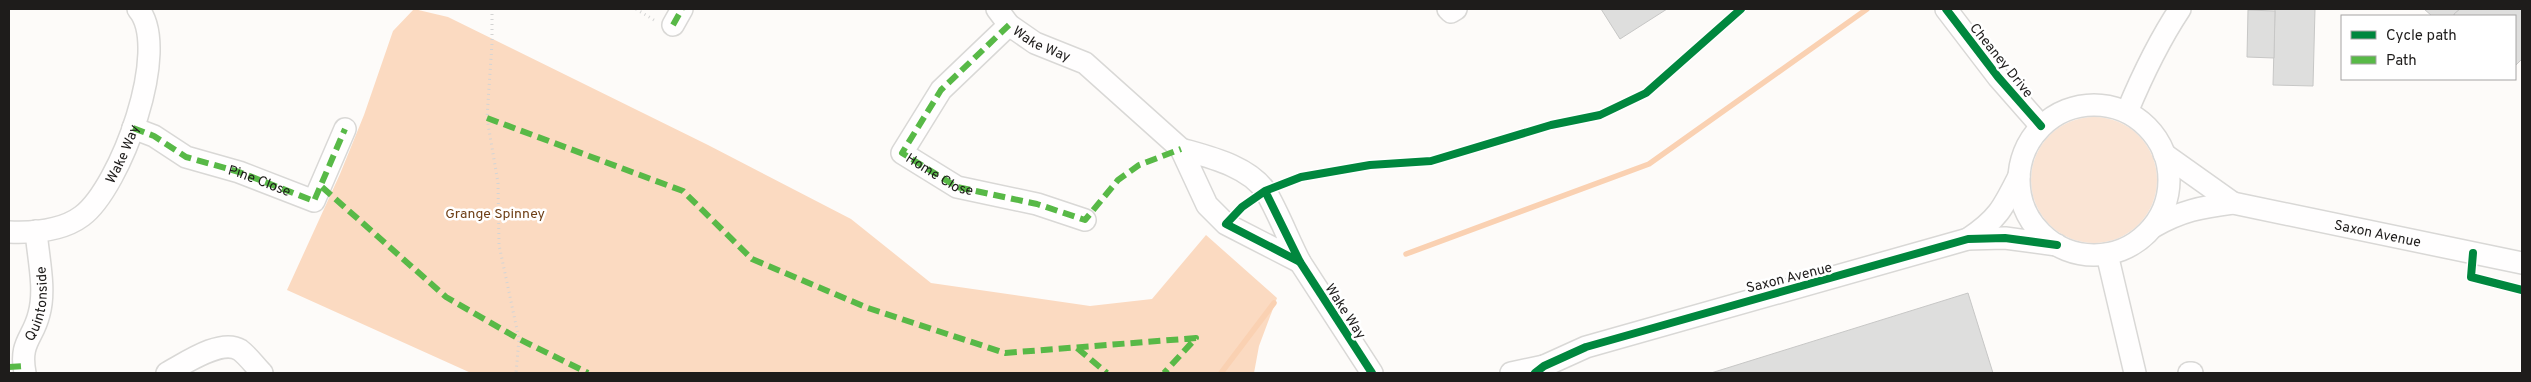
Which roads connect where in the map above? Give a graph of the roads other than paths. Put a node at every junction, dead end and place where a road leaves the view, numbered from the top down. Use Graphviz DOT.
graph roads {
  1 [pos="138,9"];
  2 [pos="1448,9"];
  3 [pos="1456,9"];
  4 [pos="1946,9"];
  5 [pos="2180,9"];
  6 [pos="1003,17"];
  7 [pos="2127,112"];
  8 [pos="2041,126"];
  9 [pos="133,128"];
  10 [pos="345,129"];
  11 [pos="1181,148"];
  12 [pos="2164,154"];
  13 [pos="2019,176"];
  14 [pos="2233,203"];
  15 [pos="1085,220"];
  16 [pos="2153,227"];
  17 [pos="36,231"];
  18 [pos="9,232"];
  19 [pos="1968,239"];
  20 [pos="2057,245"];
  21 [pos="2107,254"];
  22 [pos="1300,262"];
  23 [pos="2522,263"];
  24 [pos="19,369"];
  25 [pos="1539,370"];
  26 [pos="166,373"];
  27 [pos="262,373"];
  28 [pos="1372,373"];
  29 [pos="1511,373"];
  30 [pos="2135,373"];
  1 -- 9 [label="street, Wake Way"];
  2 -- 3 [label="street"];
  4 -- 8 [label="street, Cheaney Drive"];
  5 -- 7 [label="street"];
  6 -- 11 [label="street, Wake Way"];
  6 -- 15 [label="street, Home Close"];
  7 -- 8 [label="street"];
  7 -- 12 [label="street"];
  8 -- 13 [label="street"];
  9 -- 10 [label="street, Pine Close"];
  9 -- 17 [label="street, Wake Way"];
  11 -- 22 [label="street, Wake Way"];
  11 -- 22 [label="street, Wake Way"];
  12 -- 14 [label="street, Saxon Avenue"];
  12 -- 16 [label="street"];
  13 -- 19 [label="street, Saxon Avenue"];
  13 -- 20 [label="street"];
  14 -- 16 [label="street, Saxon Avenue"];
  14 -- 23 [label="street, Saxon Avenue"];
  16 -- 21 [label="street"];
  17 -- 18 [label="street, Wake Way"];
  17 -- 24 [label="street, Quintonside"];
  19 -- 20 [label="street, Saxon Avenue"];
  19 -- 25 [label="street, Saxon Avenue"];
  20 -- 21 [label="street"];
  21 -- 30 [label="street"];
  22 -- 28 [label="street, Wake Way"];
  25 -- 29 [label="street, Saxon Avenue"];
  26 -- 27 [label="street"];
}
